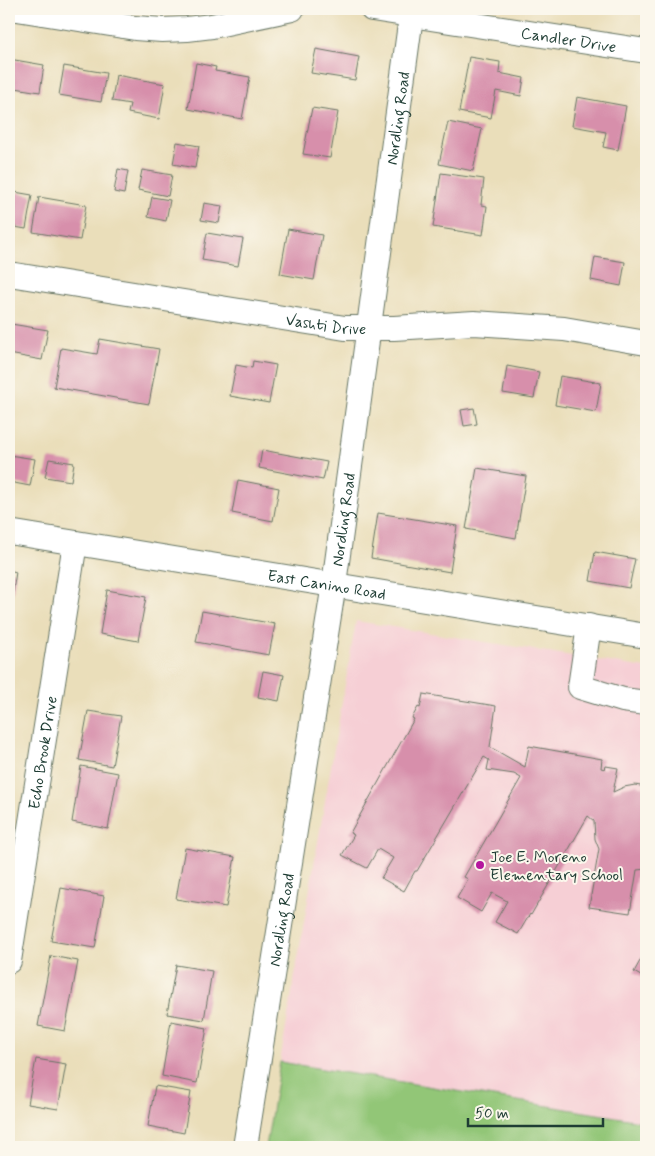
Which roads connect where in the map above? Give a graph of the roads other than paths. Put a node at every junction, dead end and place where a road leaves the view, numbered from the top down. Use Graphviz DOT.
graph roads {
  1 [pos="17,9"];
  2 [pos="292,9"];
  3 [pos="372,9"];
  4 [pos="411,11"];
  5 [pos="646,52"];
  6 [pos="9,274"];
  7 [pos="369,328"];
  8 [pos="646,343"];
  9 [pos="9,532"];
  10 [pos="75,543"];
  11 [pos="334,584"];
  12 [pos="588,626"];
  13 [pos="646,636"];
  14 [pos="646,703"];
  15 [pos="9,961"];
  16 [pos="245,1147"];
  1 -- 2 [label="street"];
  3 -- 4 [label="street, Candler Drive"];
  4 -- 5 [label="street, Candler Drive"];
  4 -- 7 [label="street, Nordling Road"];
  6 -- 7 [label="street, Vashti Drive"];
  7 -- 8 [label="street, Vashti Drive"];
  7 -- 11 [label="street, Nordling Road"];
  9 -- 10 [label="street, East Canino Road"];
  10 -- 11 [label="street, East Canino Road"];
  10 -- 15 [label="street, Echo Brook Drive"];
  11 -- 12 [label="street, East Canino Road"];
  11 -- 16 [label="street, Nordling Road"];
  12 -- 13 [label="street, East Canino Road"];
  12 -- 14 [label="street"];
}
